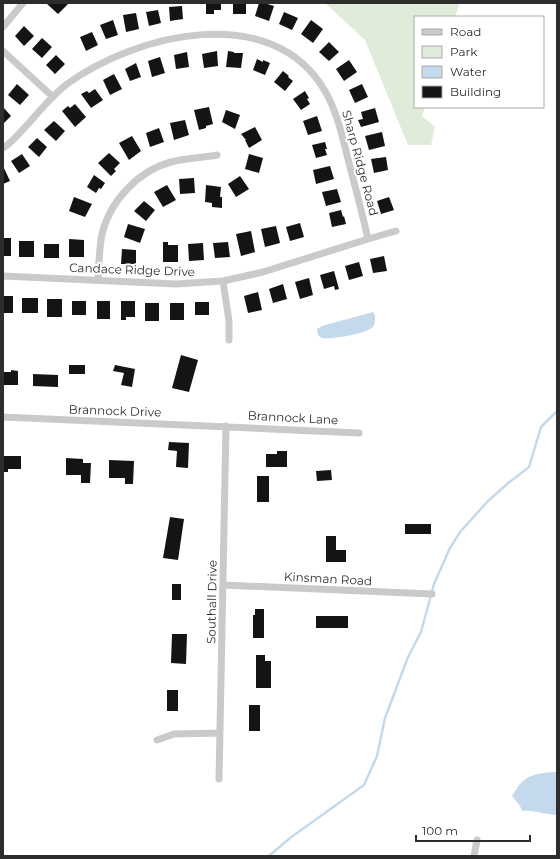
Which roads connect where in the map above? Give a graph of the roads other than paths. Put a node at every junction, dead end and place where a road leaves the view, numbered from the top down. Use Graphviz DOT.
graph roads {
  1 [pos="23,3"];
  2 [pos="3,27"];
  3 [pos="3,51"];
  4 [pos="53,97"];
  5 [pos="3,148"];
  6 [pos="217,155"];
  7 [pos="396,231"];
  8 [pos="368,238"];
  9 [pos="3,276"];
  10 [pos="98,280"];
  11 [pos="223,281"];
  12 [pos="229,340"];
  13 [pos="3,417"];
  14 [pos="226,426"];
  15 [pos="359,433"];
  16 [pos="223,585"];
  17 [pos="432,594"];
  18 [pos="220,733"];
  19 [pos="157,740"];
  20 [pos="219,779"];
  21 [pos="477,840"];
  22 [pos="474,856"];
  1 -- 2 [label="street"];
  3 -- 4 [label="street"];
  4 -- 5 [label="street, Sharp Ridge Road"];
  4 -- 8 [label="street, Sharp Ridge Road"];
  6 -- 10 [label="street"];
  7 -- 8 [label="street, Candace Ridge Drive"];
  8 -- 11 [label="street, Candace Ridge Drive"];
  9 -- 10 [label="street, Candace Ridge Drive"];
  10 -- 11 [label="street, Candace Ridge Drive"];
  11 -- 12 [label="street"];
  13 -- 14 [label="street, Brannock Drive"];
  14 -- 15 [label="street, Brannock Lane"];
  14 -- 16 [label="street, Southall Drive"];
  16 -- 17 [label="street, Kinsman Road"];
  16 -- 18 [label="street, Southall Drive"];
  18 -- 19 [label="street"];
  18 -- 20 [label="street, Southall Drive"];
  21 -- 22 [label="street"];
}
